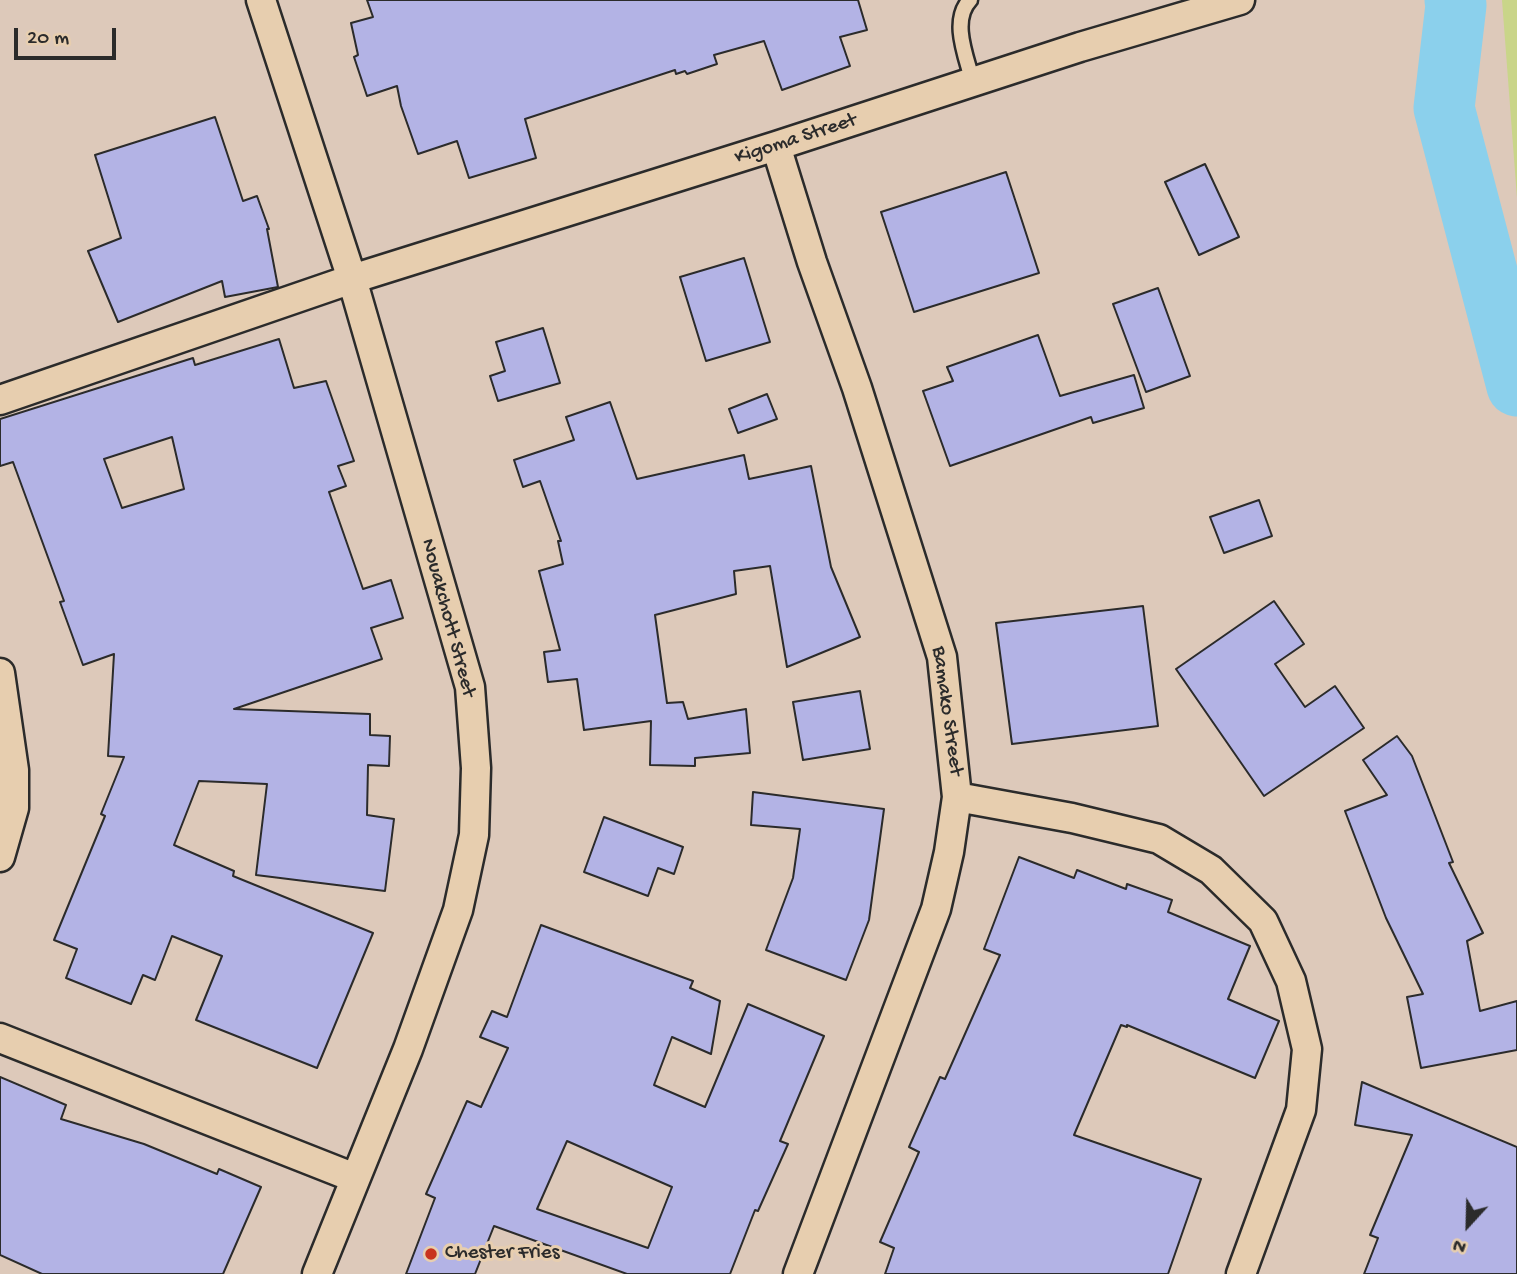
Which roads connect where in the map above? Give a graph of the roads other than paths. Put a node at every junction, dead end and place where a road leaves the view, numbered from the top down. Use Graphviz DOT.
graph roads {
  1 [pos="261,0"];
  2 [pos="970,0"];
  3 [pos="1240,0"];
  4 [pos="973,83"];
  5 [pos="776,146"];
  6 [pos="352,279"];
  7 [pos="0,400"];
  8 [pos="0,673"];
  9 [pos="957,797"];
  10 [pos="0,857"];
  11 [pos="0,1038"];
  12 [pos="355,1178"];
  13 [pos="317,1274"];
  14 [pos="798,1274"];
  15 [pos="1241,1274"];
  1 -- 6 [label="street, Nouakchott Street"];
  2 -- 4 [label="lane"];
  3 -- 4 [label="street, Kigoma Street"];
  4 -- 5 [label="street, Kigoma Street"];
  5 -- 6 [label="street, Kigoma Street"];
  5 -- 9 [label="street, Bamako Street"];
  6 -- 7 [label="street, Kigoma Street"];
  6 -- 12 [label="street, Nouakchott Street"];
  8 -- 10 [label="street"];
  9 -- 14 [label="street, Bamako Street"];
  9 -- 15 [label="street"];
  11 -- 12 [label="street"];
  12 -- 13 [label="street, Nouakchott Street"];
}
